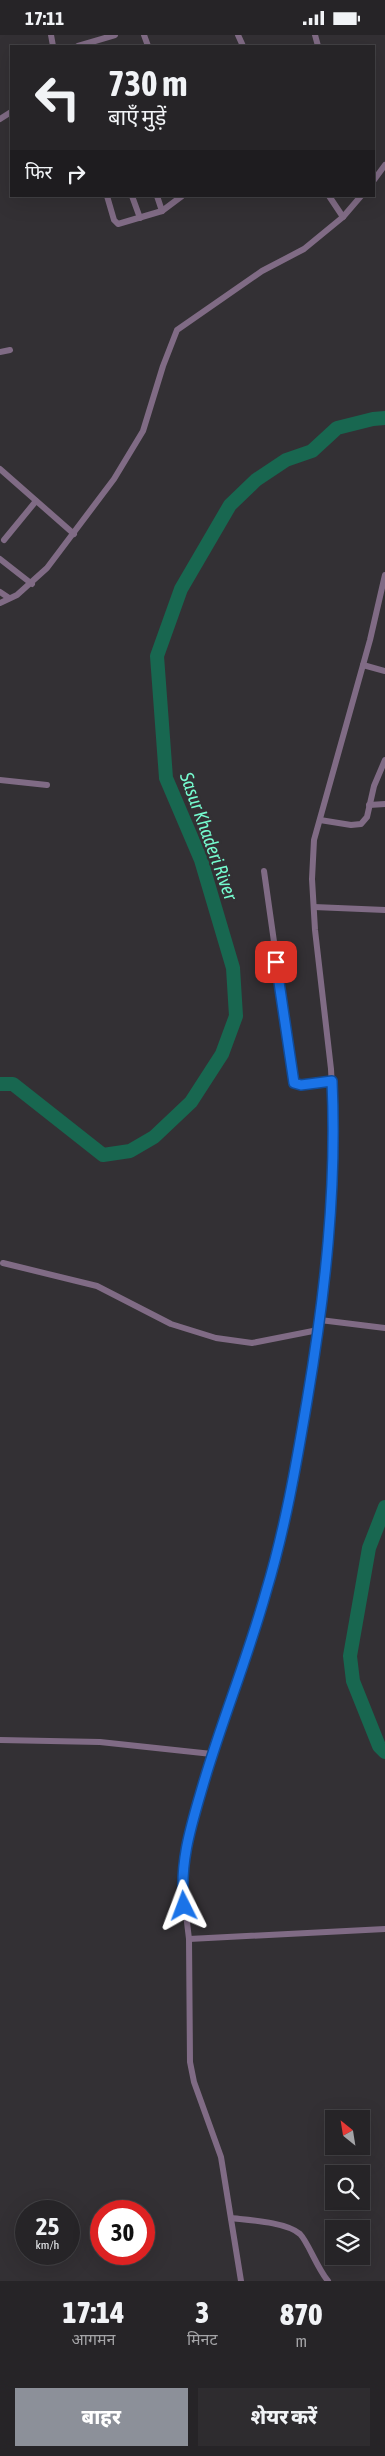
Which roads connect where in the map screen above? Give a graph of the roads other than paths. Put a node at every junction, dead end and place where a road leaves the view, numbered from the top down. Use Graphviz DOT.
graph roads {
  1 [pos="115,35"];
  2 [pos="99,41"];
  3 [pos="82,45"];
  4 [pos="385,165"];
  5 [pos="375,179"];
  6 [pos="106,197"];
  7 [pos="132,197"];
  8 [pos="157,197"];
  9 [pos="181,197"];
  10 [pos="330,197"];
  11 [pos="360,197"];
  12 [pos="162,211"];
  13 [pos="343,217"];
  14 [pos="140,218"];
  15 [pos="10,350"];
  16 [pos="0,352"];
  17 [pos="3,471"];
  18 [pos="0,480"];
  19 [pos="36,501"];
  20 [pos="74,534"];
  21 [pos="4,540"];
  22 [pos="0,559"];
  23 [pos="385,575"];
  24 [pos="32,584"];
  25 [pos="0,592"];
  26 [pos="9,598"];
  27 [pos="0,603"];
  28 [pos="363,665"];
  29 [pos="385,671"];
  30 [pos="385,760"];
  31 [pos="0,780"];
  32 [pos="47,785"];
  33 [pos="385,804"];
  34 [pos="369,805"];
  35 [pos="320,820"];
  36 [pos="264,871"];
  37 [pos="314,907"];
  38 [pos="385,910"];
  39 [pos="332,1081"];
  40 [pos="3,1263"];
  41 [pos="320,1320"];
  42 [pos="385,1328"];
  43 [pos="318,1330"];
  44 [pos="0,1740"];
  45 [pos="212,1754"];
  46 [pos="385,1929"];
  47 [pos="188,1939"];
  48 [pos="231,2218"];
  49 [pos="242,2281"];
  50 [pos="328,2281"];
  1 -- 2 [label="street"];
  2 -- 3 [label="street"];
  4 -- 5 [label="street"];
  6 -- 14 [label="street"];
  7 -- 14 [label="street"];
  8 -- 12 [label="street"];
  9 -- 12 [label="street"];
  10 -- 13 [label="street"];
  11 -- 13 [label="street"];
  12 -- 14 [label="street"];
  13 -- 20 [label="street"];
  15 -- 16 [label="street"];
  17 -- 18 [label="street"];
  17 -- 19 [label="street"];
  19 -- 20 [label="street"];
  19 -- 21 [label="street"];
  20 -- 24 [label="street"];
  22 -- 24 [label="street"];
  23 -- 28 [label="street"];
  24 -- 26 [label="street"];
  25 -- 26 [label="street"];
  26 -- 27 [label="street"];
  28 -- 29 [label="street"];
  28 -- 35 [label="street"];
  30 -- 34 [label="street"];
  31 -- 32 [label="street"];
  33 -- 34 [label="street"];
  34 -- 35 [label="street"];
  35 -- 37 [label="street"];
  36 -- 39 [label="street"];
  37 -- 38 [label="street"];
  37 -- 39 [label="street"];
  39 -- 41 [label="street"];
  40 -- 43 [label="street"];
  41 -- 42 [label="street"];
  41 -- 43 [label="street"];
  43 -- 45 [label="street"];
  44 -- 45 [label="street"];
  45 -- 47 [label="street"];
  46 -- 47 [label="street"];
  47 -- 48 [label="street"];
  48 -- 49 [label="street"];
  48 -- 50 [label="street"];
}
